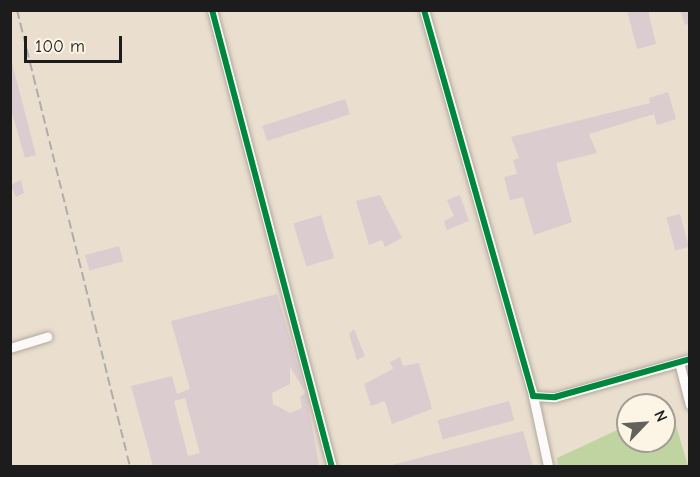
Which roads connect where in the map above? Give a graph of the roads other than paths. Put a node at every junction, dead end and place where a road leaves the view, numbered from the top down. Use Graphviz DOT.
graph roads {
  1 [pos="212,10"];
  2 [pos="424,10"];
  3 [pos="47,337"];
  4 [pos="10,348"];
  5 [pos="690,359"];
  6 [pos="679,362"];
  7 [pos="533,396"];
  8 [pos="690,405"];
  9 [pos="332,466"];
  10 [pos="548,466"];
  1 -- 9 [label="street"];
  2 -- 7 [label="street"];
  3 -- 4 [label="street"];
  5 -- 6 [label="street"];
  6 -- 7 [label="street"];
  6 -- 8 [label="street"];
  7 -- 10 [label="street"];
}
